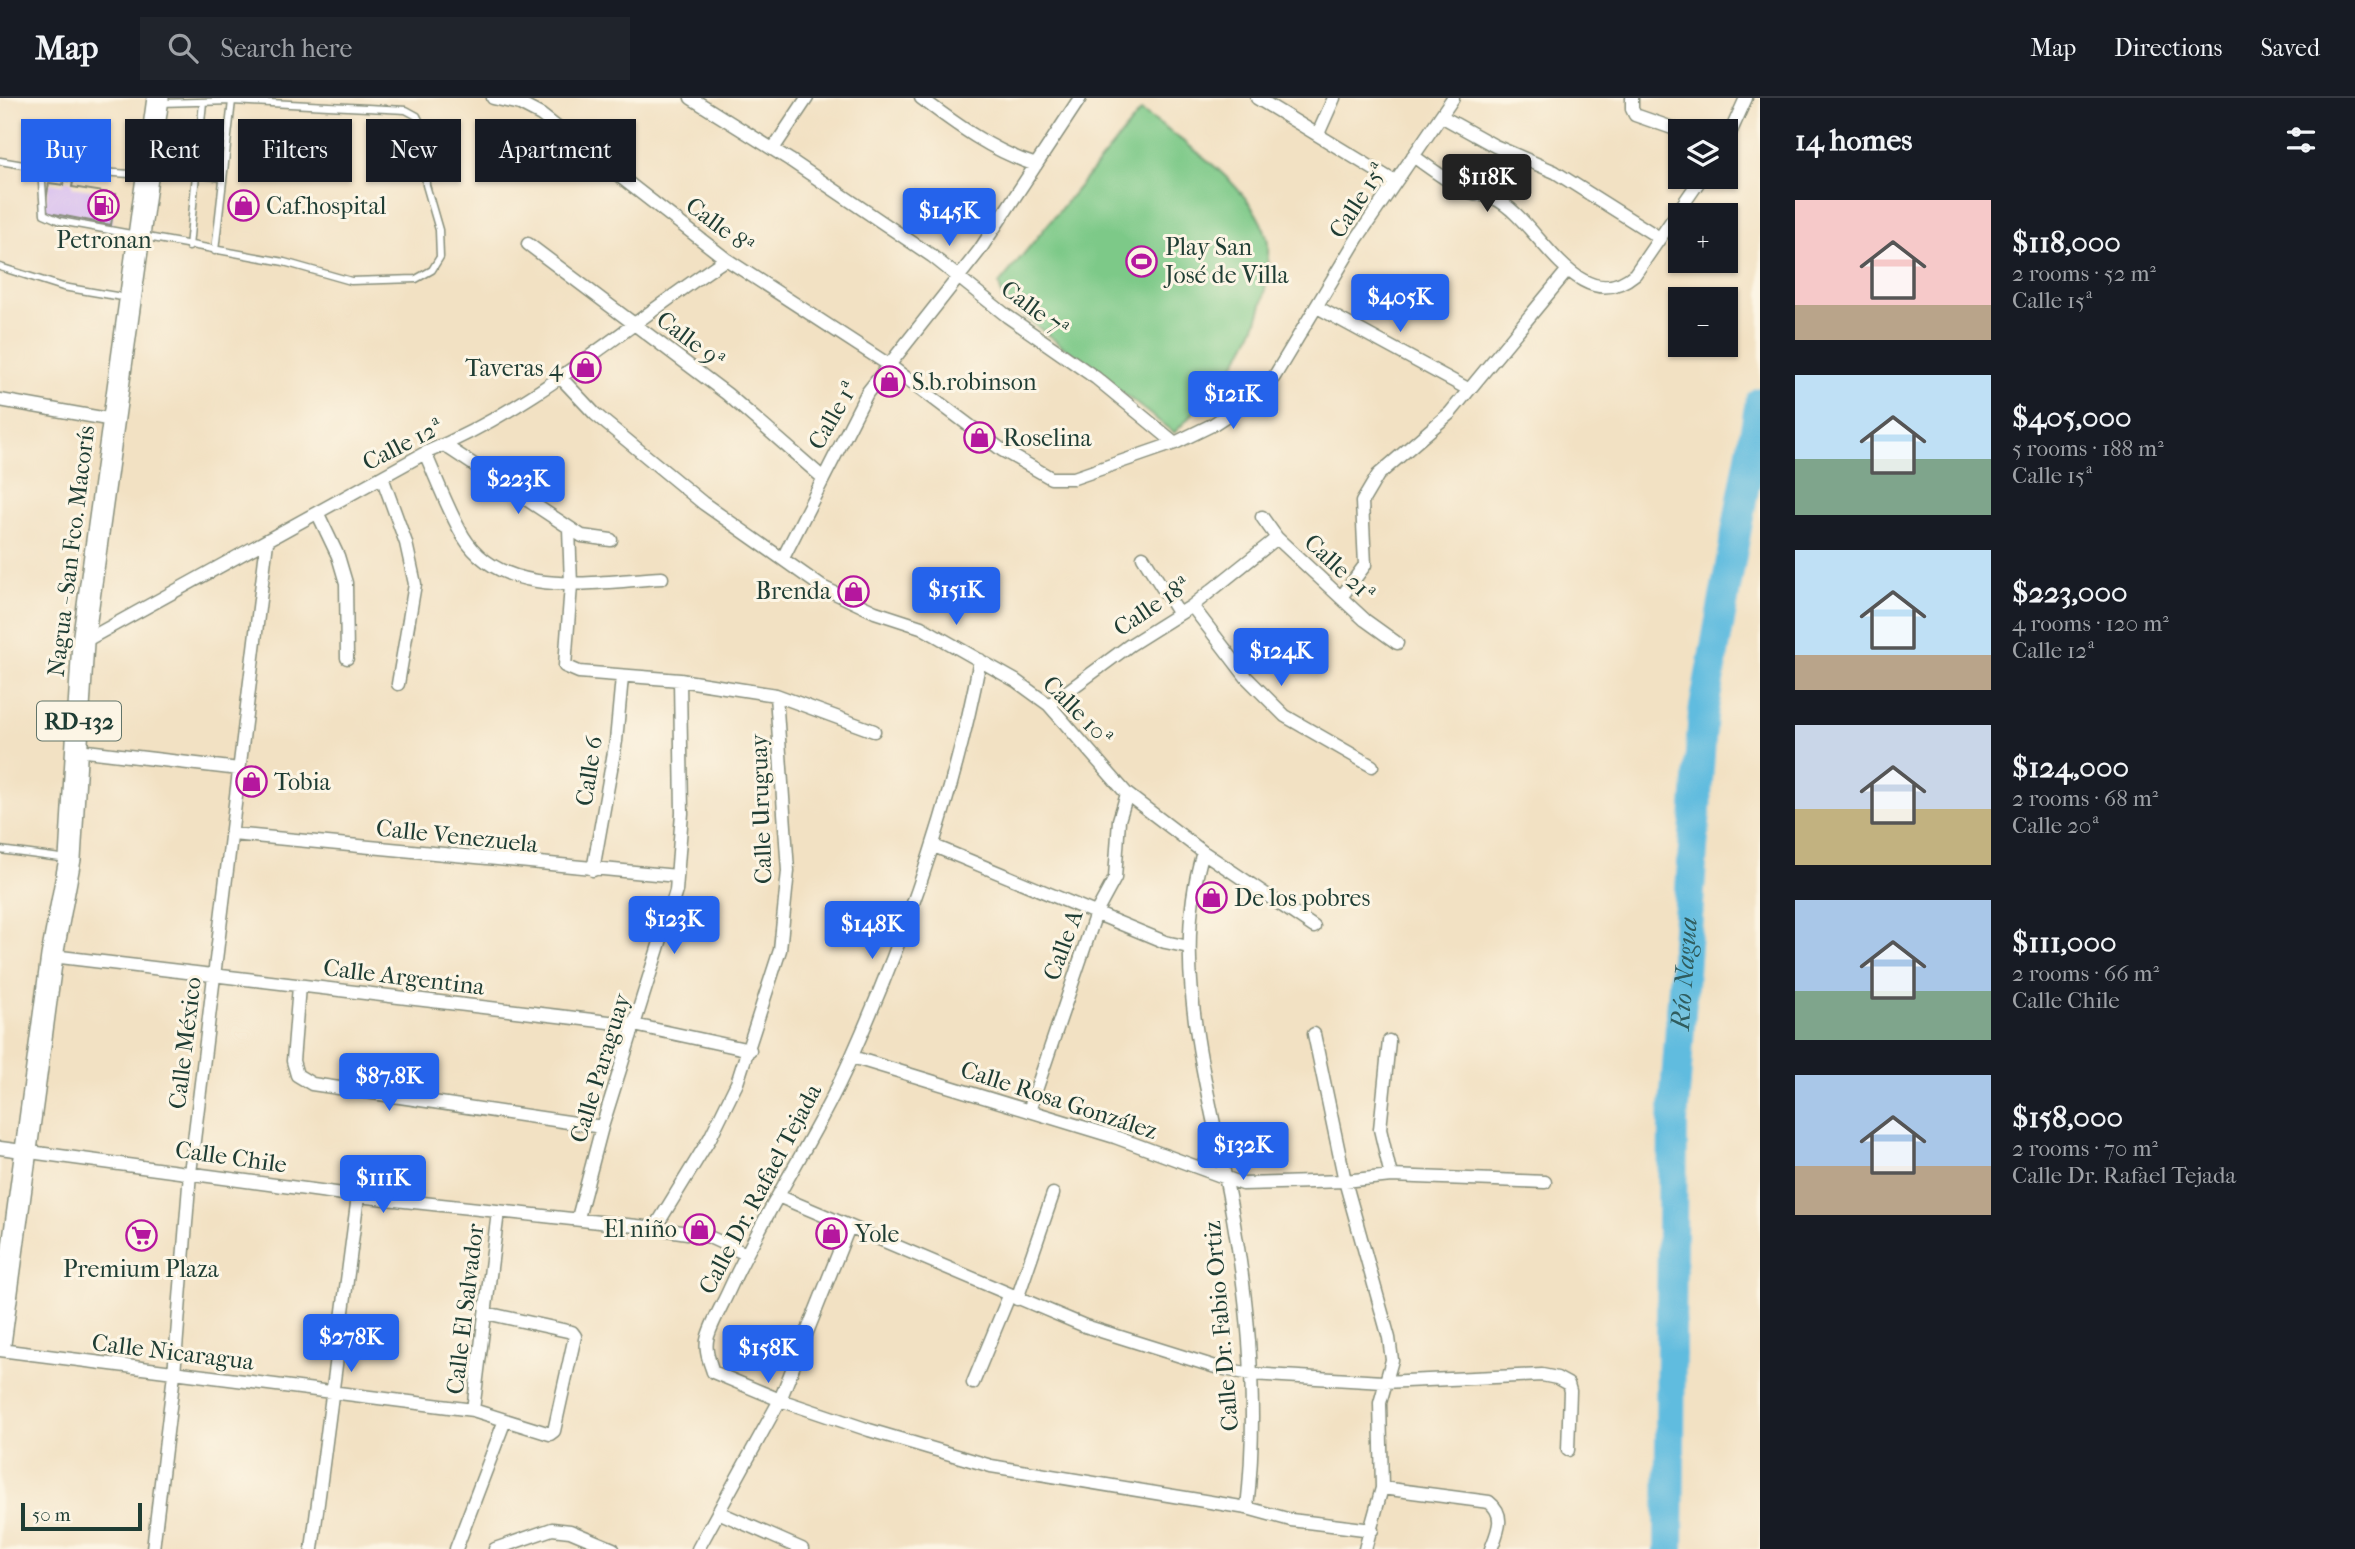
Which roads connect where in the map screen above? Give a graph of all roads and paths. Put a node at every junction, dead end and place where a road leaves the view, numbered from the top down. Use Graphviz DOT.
graph roads {
  1 [pos="493,98"];
  2 [pos="691,98"];
  3 [pos="807,98"];
  4 [pos="921,98"];
  5 [pos="1080,98"];
  6 [pos="1257,98"];
  7 [pos="1334,98"];
  8 [pos="1454,98"];
  9 [pos="1632,98"];
  10 [pos="1746,98"];
  11 [pos="158,100"];
  12 [pos="232,101"];
  13 [pos="203,102"];
  14 [pos="1441,116"];
  15 [pos="155,119"];
  16 [pos="201,119"];
  17 [pos="1736,119"];
  18 [pos="1668,126"];
  19 [pos="1318,134"];
  20 [pos="772,149"];
  21 [pos="1413,156"];
  22 [pos="0,160"];
  23 [pos="21,164"];
  24 [pos="1036,165"];
  25 [pos="224,169"];
  26 [pos="42,182"];
  27 [pos="146,182"];
  28 [pos="195,182"];
  29 [pos="223,182"];
  30 [pos="1395,182"];
  31 [pos="1693,189"];
  32 [pos="138,237"];
  33 [pos="1658,237"];
  34 [pos="528,244"];
  35 [pos="189,247"];
  36 [pos="215,251"];
  37 [pos="726,259"];
  38 [pos="0,267"];
  39 [pos="1567,271"];
  40 [pos="957,276"];
  41 [pos="130,298"];
  42 [pos="1317,307"];
  43 [pos="636,325"];
  44 [pos="889,365"];
  45 [pos="561,378"];
  46 [pos="1468,389"];
  47 [pos="0,400"];
  48 [pos="113,420"];
  49 [pos="1174,443"];
  50 [pos="444,446"];
  51 [pos="425,453"];
  52 [pos="382,477"];
  53 [pos="822,477"];
  54 [pos="318,514"];
  55 [pos="1262,517"];
  56 [pos="569,528"];
  57 [pos="1277,538"];
  58 [pos="611,540"];
  59 [pos="267,542"];
  60 [pos="1143,557"];
  61 [pos="783,558"];
  62 [pos="662,578"];
  63 [pos="571,585"];
  64 [pos="1342,596"];
  65 [pos="1192,606"];
  66 [pos="1179,614"];
  67 [pos="83,642"];
  68 [pos="1397,643"];
  69 [pos="347,658"];
  70 [pos="980,660"];
  71 [pos="622,677"];
  72 [pos="680,680"];
  73 [pos="398,684"];
  74 [pos="776,695"];
  75 [pos="1049,705"];
  76 [pos="874,731"];
  77 [pos="78,750"];
  78 [pos="1372,766"];
  79 [pos="239,769"];
  80 [pos="1127,794"];
  81 [pos="232,834"];
  82 [pos="934,846"];
  83 [pos="0,850"];
  84 [pos="1203,852"];
  85 [pos="70,859"];
  86 [pos="593,870"];
  87 [pos="677,876"];
  88 [pos="1096,913"];
  89 [pos="1314,927"];
  90 [pos="1189,947"];
  91 [pos="52,956"];
  92 [pos="215,975"];
  93 [pos="299,986"];
  94 [pos="634,1025"];
  95 [pos="1314,1034"];
  96 [pos="1389,1041"];
  97 [pos="750,1050"];
  98 [pos="852,1057"];
  99 [pos="1028,1111"];
  100 [pos="602,1127"];
  101 [pos="0,1148"];
  102 [pos="26,1151"];
  103 [pos="190,1173"];
  104 [pos="1391,1176"];
  105 [pos="1226,1180"];
  106 [pos="1345,1181"];
  107 [pos="1545,1182"];
  108 [pos="1053,1194"];
  109 [pos="358,1196"];
  110 [pos="778,1196"];
  111 [pos="498,1212"];
  112 [pos="578,1219"];
  113 [pos="849,1227"];
  114 [pos="654,1228"];
  115 [pos="746,1254"];
  116 [pos="1013,1297"];
  117 [pos="486,1314"];
  118 [pos="0,1344"];
  119 [pos="0,1350"];
  120 [pos="174,1374"];
  121 [pos="1251,1374"];
  122 [pos="1383,1382"];
  123 [pos="973,1383"];
  124 [pos="332,1392"];
  125 [pos="780,1400"];
  126 [pos="473,1410"];
  127 [pos="505,1419"];
  128 [pos="1568,1450"];
  129 [pos="1382,1488"];
  130 [pos="1247,1508"];
  131 [pos="718,1512"];
  132 [pos="1372,1530"];
  133 [pos="153,1549"];
  134 [pos="312,1549"];
  135 [pos="456,1549"];
  136 [pos="495,1549"];
  137 [pos="613,1549"];
  138 [pos="698,1549"];
  139 [pos="802,1549"];
  140 [pos="1365,1549"];
  141 [pos="1491,1549"];
  1 -- 37 [label="street, Calle 8ª"];
  2 -- 20 [label="street, Calle 7ª"];
  3 -- 20 [label="street"];
  4 -- 24 [label="street"];
  5 -- 24 [label="street, Calle 1ª"];
  6 -- 19 [label="street"];
  7 -- 19 [label="street"];
  8 -- 14 [label="street, Calle 15ª"];
  9 -- 18 [label="street"];
  10 -- 17 [label="street"];
  11 -- 13 [label="lane"];
  11 -- 15 [label="main road, Nagua - San Fco. Macorís / RD-132"];
  12 -- 13 [label="lane"];
  12 -- 25 [label="lane"];
  12 -- 36 [label="lane"];
  13 -- 16 [label="lane"];
  14 -- 21 [label="street, Calle 15ª"];
  14 -- 33 [label="street"];
  19 -- 30 [label="street"];
  20 -- 40 [label="street, Calle 7ª"];
  21 -- 30 [label="street, Calle 15ª"];
  21 -- 39 [label="street"];
  22 -- 23 [label="lane"];
  24 -- 40 [label="street, Calle 1ª"];
  26 -- 32 [label="lane"];
  27 -- 32 [label="main road, Nagua - San Fco. Macorís / RD-132"];
  28 -- 35 [label="lane"];
  29 -- 36 [label="lane"];
  30 -- 42 [label="street, Calle 15ª"];
  31 -- 33 [label="street"];
  32 -- 35 [label="lane"];
  32 -- 41 [label="main road, Nagua - San Fco. Macorís / RD-132"];
  33 -- 39 [label="street"];
  34 -- 43 [label="street, Calle 9ª"];
  35 -- 36 [label="lane"];
  37 -- 43 [label="street, Calle 12ª"];
  37 -- 44 [label="street, Calle 8ª"];
  38 -- 41 [label="lane"];
  39 -- 46 [label="street"];
  40 -- 44 [label="street, Calle 1ª"];
  40 -- 49 [label="street, Calle 7ª"];
  41 -- 48 [label="main road, Nagua - San Fco. Macorís / RD-132"];
  42 -- 46 [label="street"];
  42 -- 49 [label="street, Calle 15ª"];
  43 -- 45 [label="street, Calle 12ª"];
  43 -- 53 [label="street, Calle 9ª"];
  44 -- 49 [label="street, Calle 15ª"];
  44 -- 53 [label="street, Calle 1ª"];
  45 -- 50 [label="street, Calle 12ª"];
  45 -- 61 [label="street, Calle 10ª"];
  46 -- 64 [label="street"];
  47 -- 48 [label="street"];
  48 -- 67 [label="main road, Nagua - San Fco. Macorís / RD-132"];
  50 -- 51 [label="street, Calle 12ª"];
  50 -- 56 [label="street"];
  51 -- 52 [label="street, Calle 12ª"];
  51 -- 63 [label="street"];
  52 -- 54 [label="street, Calle 12ª"];
  52 -- 73 [label="street"];
  53 -- 61 [label="street, Calle 1ª"];
  54 -- 59 [label="street, Calle 12ª"];
  54 -- 69 [label="street"];
  55 -- 57 [label="street, Calle 21ª"];
  56 -- 58 [label="street"];
  56 -- 63 [label="street"];
  57 -- 64 [label="street, Calle 21ª"];
  57 -- 65 [label="street, Calle 18ª"];
  59 -- 67 [label="street, Calle 12ª"];
  59 -- 79 [label="street, Calle México"];
  60 -- 66 [label="street"];
  61 -- 70 [label="street, Calle 10ª"];
  62 -- 63 [label="street"];
  63 -- 71 [label="street"];
  64 -- 68 [label="street, Calle 21ª"];
  65 -- 66 [label="street, Calle 18ª"];
  65 -- 78 [label="street"];
  66 -- 75 [label="street, Calle 18ª"];
  67 -- 77 [label="main road, Nagua - San Fco. Macorís / RD-132"];
  70 -- 75 [label="street, Calle 10ª"];
  70 -- 82 [label="street, Calle Dr. Rafael Tejada"];
  71 -- 72 [label="street"];
  71 -- 86 [label="street, Calle 6"];
  72 -- 74 [label="street"];
  72 -- 87 [label="street, Calle Paraguay"];
  74 -- 76 [label="street"];
  74 -- 97 [label="street, Calle Uruguay"];
  75 -- 80 [label="street, Calle 10ª"];
  77 -- 79 [label="street"];
  77 -- 85 [label="main road, Nagua - San Fco. Macorís / RD-132"];
  79 -- 81 [label="street, Calle México"];
  80 -- 84 [label="street, Calle 10ª"];
  80 -- 88 [label="street, Calle A"];
  81 -- 86 [label="street, Calle Venezuela"];
  81 -- 92 [label="street, Calle México"];
  82 -- 88 [label="street"];
  82 -- 98 [label="street, Calle Dr. Rafael Tejada"];
  83 -- 85 [label="lane"];
  84 -- 89 [label="street, Calle 10ª"];
  84 -- 90 [label="street, Calle Dr. Fabio Ortiz"];
  85 -- 91 [label="main road, Nagua - San Fco. Macorís / RD-132"];
  86 -- 87 [label="street, Calle Venezuela"];
  87 -- 94 [label="street, Calle Paraguay"];
  88 -- 90 [label="street"];
  88 -- 99 [label="street, Calle A"];
  90 -- 105 [label="street, Calle Dr. Fabio Ortiz"];
  91 -- 92 [label="street, Calle Argentina"];
  91 -- 102 [label="main road, Nagua - San Fco. Macorís / RD-132"];
  92 -- 93 [label="street, Calle Argentina"];
  92 -- 103 [label="street, Calle México"];
  93 -- 94 [label="street, Calle Argentina"];
  93 -- 100 [label="street"];
  94 -- 97 [label="street, Calle Argentina"];
  94 -- 100 [label="street, Calle Paraguay"];
  95 -- 106 [label="street"];
  96 -- 104 [label="street"];
  97 -- 114 [label="street, Calle Uruguay"];
  98 -- 99 [label="street, Calle Rosa González"];
  98 -- 110 [label="street, Calle Dr. Rafael Tejada"];
  99 -- 105 [label="street, Calle Rosa González"];
  100 -- 112 [label="street, Calle Paraguay"];
  101 -- 102 [label="street, Calle Chile"];
  102 -- 103 [label="street, Calle Chile"];
  102 -- 118 [label="main road, Nagua - San Fco. Macorís / RD-132"];
  103 -- 109 [label="street, Calle Chile"];
  103 -- 120 [label="street, Calle México"];
  104 -- 106 [label="street, Calle Rosa González"];
  104 -- 107 [label="street, Calle Rosa González"];
  105 -- 106 [label="street, Calle Rosa González"];
  105 -- 121 [label="street, Calle Dr. Fabio Ortiz"];
  106 -- 122 [label="street"];
  108 -- 116 [label="street"];
  109 -- 111 [label="street, Calle Chile"];
  109 -- 124 [label="street"];
  110 -- 113 [label="street"];
  110 -- 115 [label="street, Calle Dr. Rafael Tejada"];
  111 -- 112 [label="street, Calle Chile"];
  111 -- 117 [label="street, Calle El Salvador"];
  112 -- 114 [label="street, Calle Chile"];
  113 -- 116 [label="street"];
  113 -- 125 [label="street"];
  114 -- 115 [label="street, Calle Chile"];
  115 -- 125 [label="street, Calle Dr. Rafael Tejada"];
  116 -- 121 [label="street"];
  116 -- 123 [label="street"];
  117 -- 126 [label="street, Calle El Salvador"];
  117 -- 127 [label="street, Calle Nicaragua"];
  119 -- 120 [label="street, Calle Nicaragua"];
  120 -- 124 [label="street, Calle Nicaragua"];
  120 -- 133 [label="street, Calle México"];
  121 -- 122 [label="street"];
  121 -- 130 [label="street, Calle Dr. Fabio Ortiz"];
  122 -- 128 [label="street"];
  122 -- 129 [label="street"];
  124 -- 126 [label="street, Calle Nicaragua"];
  124 -- 134 [label="street"];
  125 -- 130 [label="street, Calle Dr. Rafael Tejada"];
  125 -- 131 [label="street"];
  126 -- 127 [label="street, Calle Nicaragua"];
  127 -- 135 [label="street"];
  129 -- 132 [label="street"];
  129 -- 141 [label="street"];
  130 -- 132 [label="street, Calle Dr. Rafael Tejada"];
  131 -- 138 [label="street"];
  131 -- 139 [label="street"];
  132 -- 140 [label="street"];
  136 -- 137 [label="street"];
}
